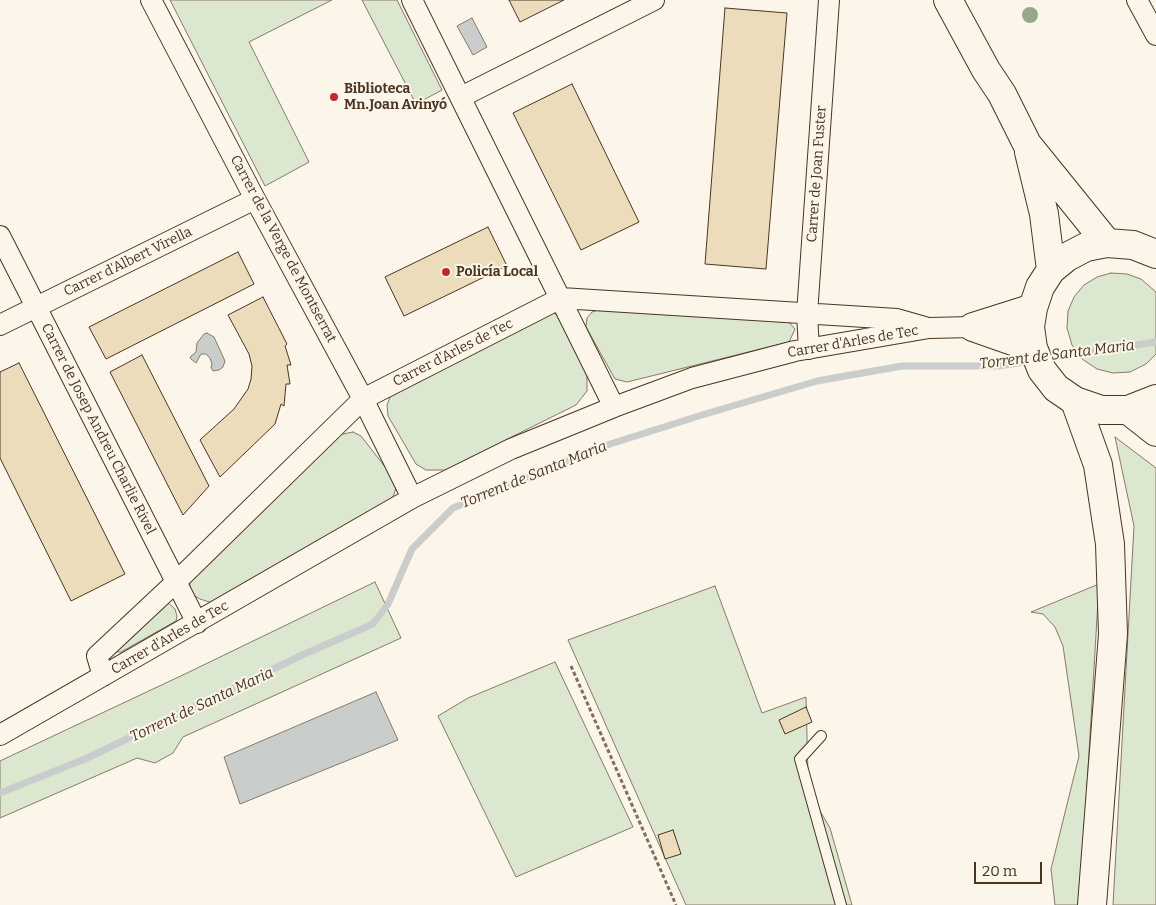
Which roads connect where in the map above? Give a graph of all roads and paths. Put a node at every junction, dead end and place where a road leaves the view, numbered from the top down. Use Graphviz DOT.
graph roads {
  1 [pos="151,0"];
  2 [pos="412,0"];
  3 [pos="654,0"];
  4 [pos="828,0"];
  5 [pos="948,0"];
  6 [pos="962,0"];
  7 [pos="1139,1"];
  8 [pos="1156,35"];
  9 [pos="1002,94"];
  10 [pos="461,97"];
  11 [pos="1027,144"];
  12 [pos="255,199"];
  13 [pos="0,236"];
  14 [pos="1107,243"];
  15 [pos="1156,254"];
  16 [pos="1051,270"];
  17 [pos="561,298"];
  18 [pos="36,307"];
  19 [pos="1033,308"];
  20 [pos="807,314"];
  21 [pos="0,325"];
  22 [pos="973,327"];
  23 [pos="929,328"];
  24 [pos="809,349"];
  25 [pos="1038,359"];
  26 [pos="363,399"];
  27 [pos="1156,399"];
  28 [pos="1075,401"];
  29 [pos="614,406"];
  30 [pos="1128,410"];
  31 [pos="1156,432"];
  32 [pos="412,498"];
  33 [pos="176,582"];
  34 [pos="197,623"];
  35 [pos="571,666"];
  36 [pos="103,676"];
  37 [pos="0,735"];
  38 [pos="821,736"];
  39 [pos="676,905"];
  40 [pos="841,905"];
  41 [pos="1092,905"];
  1 -- 12 [label="street, Carrer de la Verge de Montserrat"];
  2 -- 10 [label="street"];
  3 -- 10 [label="street"];
  4 -- 20 [label="street, Carrer de Joan Fuster"];
  5 -- 9 [label="main road"];
  6 -- 9 [label="main road"];
  7 -- 8 [label="street"];
  9 -- 11 [label="main road"];
  10 -- 17 [label="street"];
  11 -- 14 [label="main road"];
  11 -- 16 [label="main road"];
  12 -- 18 [label="street, Carrer d'Albert Virella"];
  12 -- 26 [label="street, Carrer de la Verge de Montserrat"];
  13 -- 18 [label="street, Carrer de Josep Andreu Charlie Rivel"];
  14 -- 15 [label="main road"];
  14 -- 16 [label="main road"];
  16 -- 19 [label="main road"];
  17 -- 20 [label="street, Carrer d'Arles de Tec"];
  17 -- 26 [label="street, Carrer d'Arles de Tec"];
  17 -- 29 [label="street"];
  18 -- 21 [label="street, Carrer d'Albert Virella"];
  18 -- 33 [label="street, Carrer de Josep Andreu Charlie Rivel"];
  19 -- 22 [label="main road"];
  19 -- 25 [label="main road"];
  20 -- 23 [label="street, Carrer d'Arles de Tec"];
  20 -- 24 [label="street, Carrer de Joan Fuster"];
  22 -- 23 [label="street, Carrer d'Arles de Tec"];
  22 -- 25 [label="main road"];
  23 -- 24 [label="street, Carrer d'Arles de Tec"];
  24 -- 29 [label="street, Carrer d'Arles de Tec"];
  25 -- 28 [label="main road"];
  26 -- 32 [label="street, Carrer de la Verge de Montserrat"];
  26 -- 33 [label="street, Carrer d'Arles de Tec"];
  27 -- 30 [label="main road"];
  28 -- 30 [label="main road"];
  28 -- 41 [label="main road"];
  29 -- 32 [label="street, Carrer d'Arles de Tec"];
  30 -- 31 [label="main road"];
  32 -- 34 [label="street, Carrer d'Arles de Tec"];
  33 -- 34 [label="street, Carrer de Josep Andreu Charlie Rivel"];
  33 -- 36 [label="street, Carrer d'Arles de Tec"];
  34 -- 36 [label="street, Carrer d'Arles de Tec"];
  35 -- 39 [label="path"];
  36 -- 37 [label="street, Carrer d'Arles de Tec"];
  38 -- 40 [label="lane"];
}
